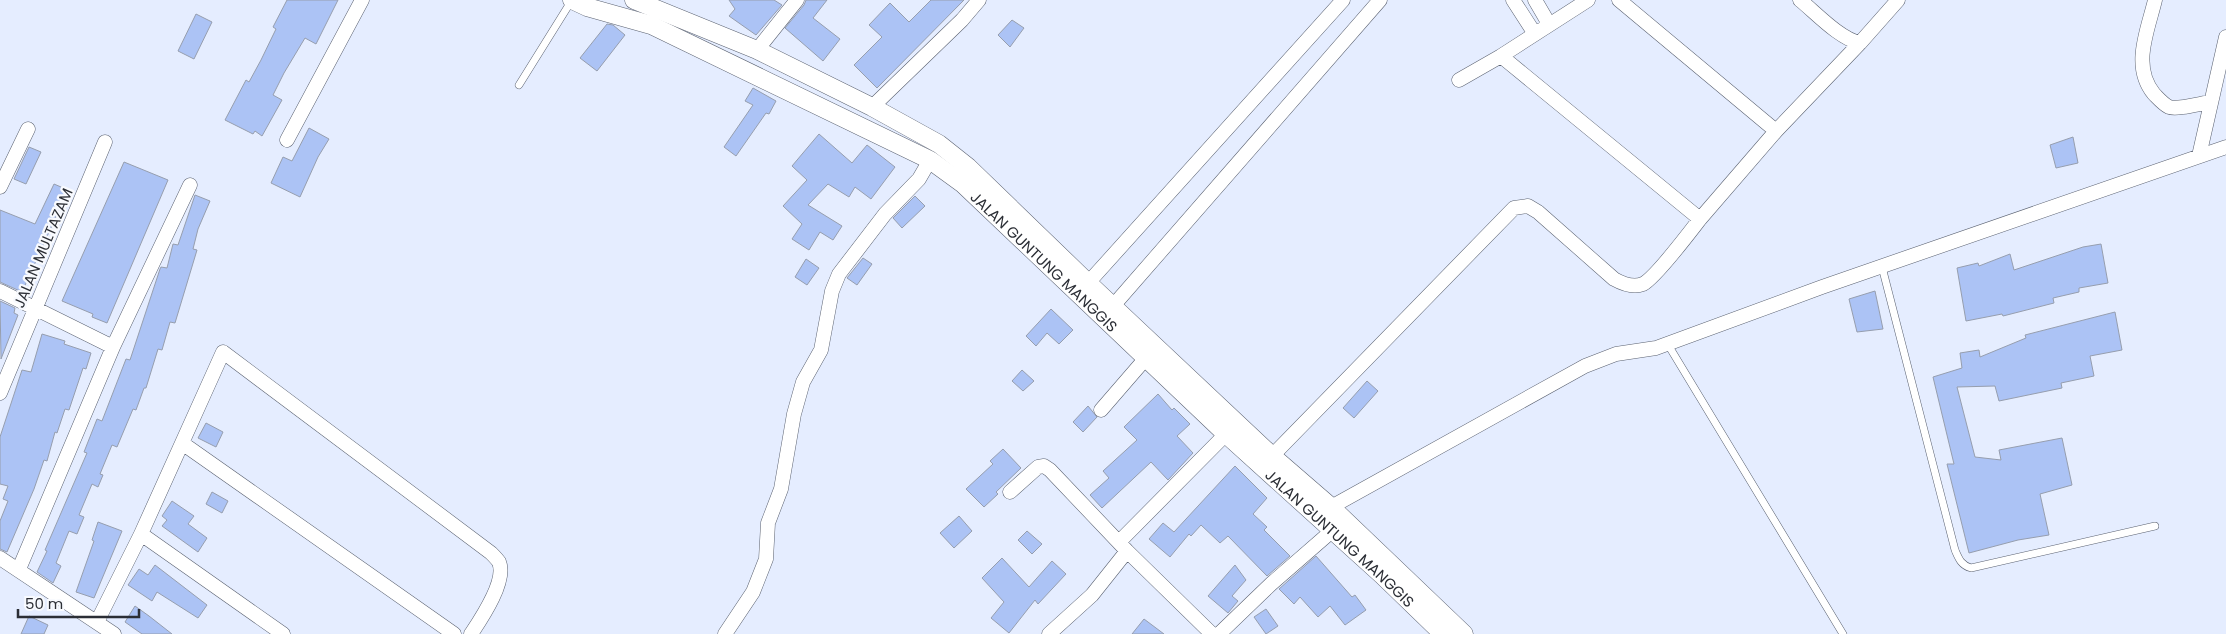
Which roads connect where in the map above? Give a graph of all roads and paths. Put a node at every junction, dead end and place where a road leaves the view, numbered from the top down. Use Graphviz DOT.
graph roads {
  1 [pos="362,0"];
  2 [pos="572,0"];
  3 [pos="634,0"];
  4 [pos="797,0"];
  5 [pos="979,0"];
  6 [pos="1343,0"];
  7 [pos="1380,0"];
  8 [pos="1513,0"];
  9 [pos="1535,0"];
  10 [pos="1588,0"];
  11 [pos="1619,0"];
  12 [pos="1800,0"];
  13 [pos="1898,0"];
  14 [pos="2155,0"];
  15 [pos="1549,24"];
  16 [pos="1535,34"];
  17 [pos="2226,37"];
  18 [pos="1860,43"];
  19 [pos="757,50"];
  20 [pos="1502,56"];
  21 [pos="1459,80"];
  22 [pos="519,85"];
  23 [pos="2211,102"];
  24 [pos="872,107"];
  25 [pos="28,130"];
  26 [pos="1776,131"];
  27 [pos="287,140"];
  28 [pos="105,142"];
  29 [pos="2226,147"];
  30 [pos="2199,156"];
  31 [pos="930,160"];
  32 [pos="190,185"];
  33 [pos="0,187"];
  34 [pos="1700,219"];
  35 [pos="1882,266"];
  36 [pos="1088,283"];
  37 [pos="0,291"];
  38 [pos="1113,306"];
  39 [pos="36,307"];
  40 [pos="1667,343"];
  41 [pos="113,347"];
  42 [pos="1146,358"];
  43 [pos="0,394"];
  44 [pos="1101,410"];
  45 [pos="1226,434"];
  46 [pos="182,443"];
  47 [pos="1272,456"];
  48 [pos="1010,492"];
  49 [pos="1331,507"];
  50 [pos="2155,526"];
  51 [pos="1333,530"];
  52 [pos="141,534"];
  53 [pos="1123,547"];
  54 [pos="0,558"];
  55 [pos="19,569"];
  56 [pos="97,622"];
  57 [pos="114,634"];
  58 [pos="283,634"];
  59 [pos="454,634"];
  60 [pos="471,634"];
  61 [pos="726,634"];
  62 [pos="1049,634"];
  63 [pos="1212,634"];
  64 [pos="1219,634"];
  65 [pos="1443,634"];
  66 [pos="1464,634"];
  67 [pos="1843,634"];
  1 -- 27 [label="street"];
  2 -- 22 [label="lane"];
  2 -- 31 [label="street, JALAN GUNTUNG MANGGIS"];
  3 -- 19 [label="street, JALAN GUNTUNG MANGGIS"];
  4 -- 19 [label="street"];
  5 -- 24 [label="street"];
  6 -- 36 [label="street"];
  7 -- 38 [label="street"];
  8 -- 16 [label="street"];
  9 -- 15 [label="street"];
  10 -- 15 [label="street"];
  11 -- 26 [label="street"];
  12 -- 18 [label="street"];
  13 -- 18 [label="street"];
  14 -- 23 [label="street"];
  15 -- 16 [label="street"];
  16 -- 20 [label="street"];
  17 -- 23 [label="street"];
  18 -- 26 [label="street"];
  19 -- 24 [label="street, JALAN GUNTUNG MANGGIS"];
  20 -- 21 [label="street"];
  20 -- 34 [label="street"];
  23 -- 30 [label="street"];
  24 -- 36 [label="street, JALAN GUNTUNG MANGGIS"];
  25 -- 33 [label="street"];
  26 -- 34 [label="street"];
  28 -- 39 [label="street, JALAN MULTAZAM"];
  29 -- 30 [label="street"];
  30 -- 35 [label="street"];
  31 -- 42 [label="street, JALAN GUNTUNG MANGGIS"];
  31 -- 61 [label="street"];
  32 -- 41 [label="street"];
  34 -- 47 [label="street"];
  35 -- 40 [label="street"];
  35 -- 50 [label="lane"];
  36 -- 38 [label="street, JALAN GUNTUNG MANGGIS"];
  37 -- 39 [label="street"];
  38 -- 47 [label="street, JALAN GUNTUNG MANGGIS"];
  39 -- 41 [label="street"];
  39 -- 43 [label="street, JALAN MULTAZAM"];
  40 -- 49 [label="street"];
  40 -- 67 [label="lane"];
  41 -- 55 [label="street"];
  42 -- 44 [label="street"];
  42 -- 45 [label="street, JALAN GUNTUNG MANGGIS"];
  45 -- 51 [label="street, JALAN GUNTUNG MANGGIS"];
  45 -- 53 [label="street"];
  46 -- 52 [label="street"];
  46 -- 59 [label="street"];
  46 -- 60 [label="street"];
  47 -- 49 [label="street, JALAN GUNTUNG MANGGIS"];
  48 -- 53 [label="street"];
  49 -- 66 [label="street, JALAN GUNTUNG MANGGIS"];
  51 -- 64 [label="street"];
  51 -- 65 [label="street, JALAN GUNTUNG MANGGIS"];
  52 -- 56 [label="street"];
  52 -- 58 [label="street"];
  53 -- 62 [label="street"];
  53 -- 63 [label="street"];
  54 -- 55 [label="street"];
  55 -- 56 [label="street"];
  56 -- 57 [label="street"];
}
